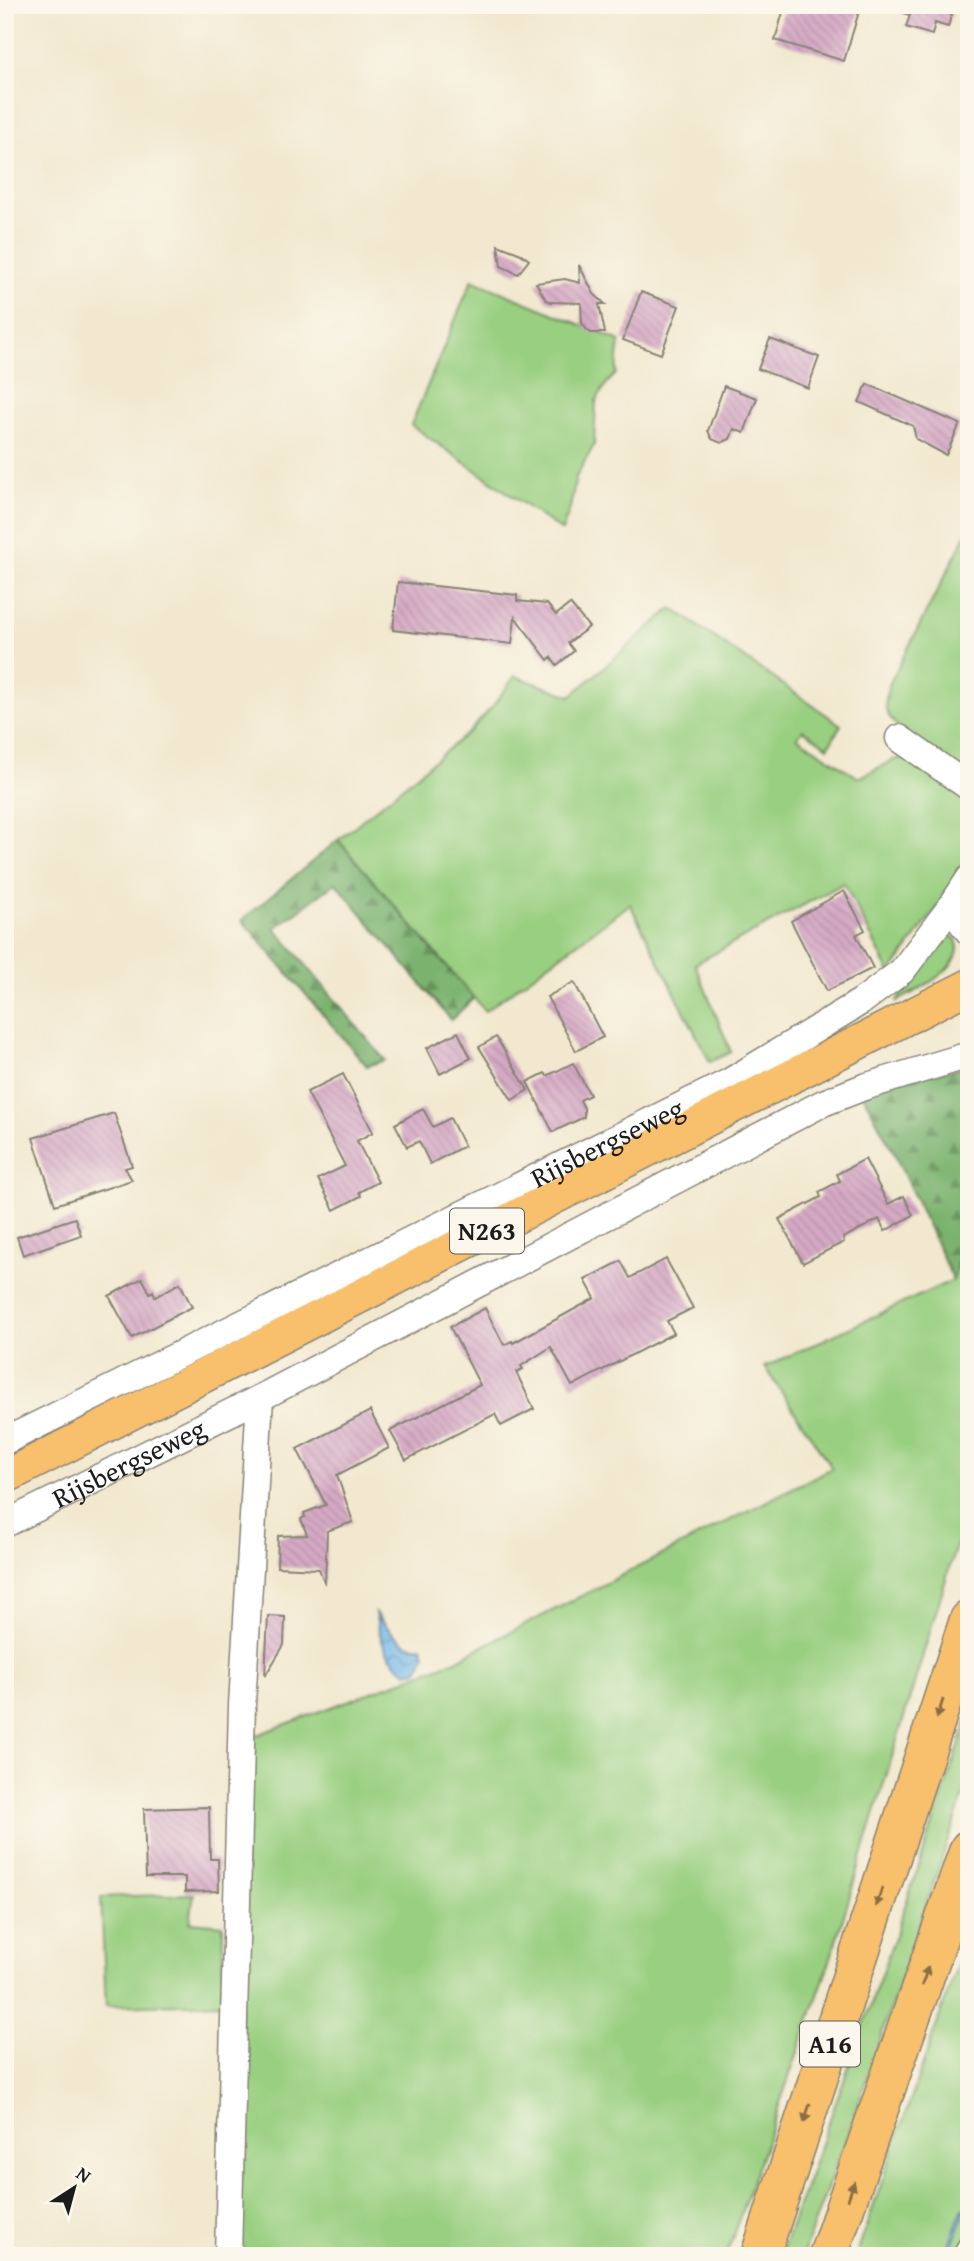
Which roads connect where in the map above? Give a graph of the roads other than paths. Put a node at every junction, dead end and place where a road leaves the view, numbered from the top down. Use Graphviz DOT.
graph roads {
  1 [pos="899,738"];
  2 [pos="969,787"];
  3 [pos="969,879"];
  4 [pos="950,908"];
  5 [pos="969,932"];
  6 [pos="969,986"];
  7 [pos="969,1055"];
  8 [pos="260,1398"];
  9 [pos="5,1441"];
  10 [pos="5,1477"];
  11 [pos="5,1524"];
  12 [pos="969,1620"];
  13 [pos="969,1849"];
  14 [pos="969,2250"];
  15 [pos="228,2256"];
  16 [pos="760,2256"];
  17 [pos="828,2256"];
  18 [pos="966,2256"];
  1 -- 2 [label="street"];
  3 -- 4 [label="street, Rijsbergseweg"];
  4 -- 5 [label="street"];
  4 -- 9 [label="street, Rijsbergseweg"];
  6 -- 10 [label="main road, Rijsbergseweg / N263"];
  7 -- 8 [label="street, Rijsbergseweg"];
  8 -- 11 [label="street, Rijsbergseweg"];
  8 -- 15 [label="street"];
  12 -- 16 [label="highway, A16, one-way"];
  17 -- 13 [label="highway, A16, one-way"];
  14 -- 18 [label="street"];
}
